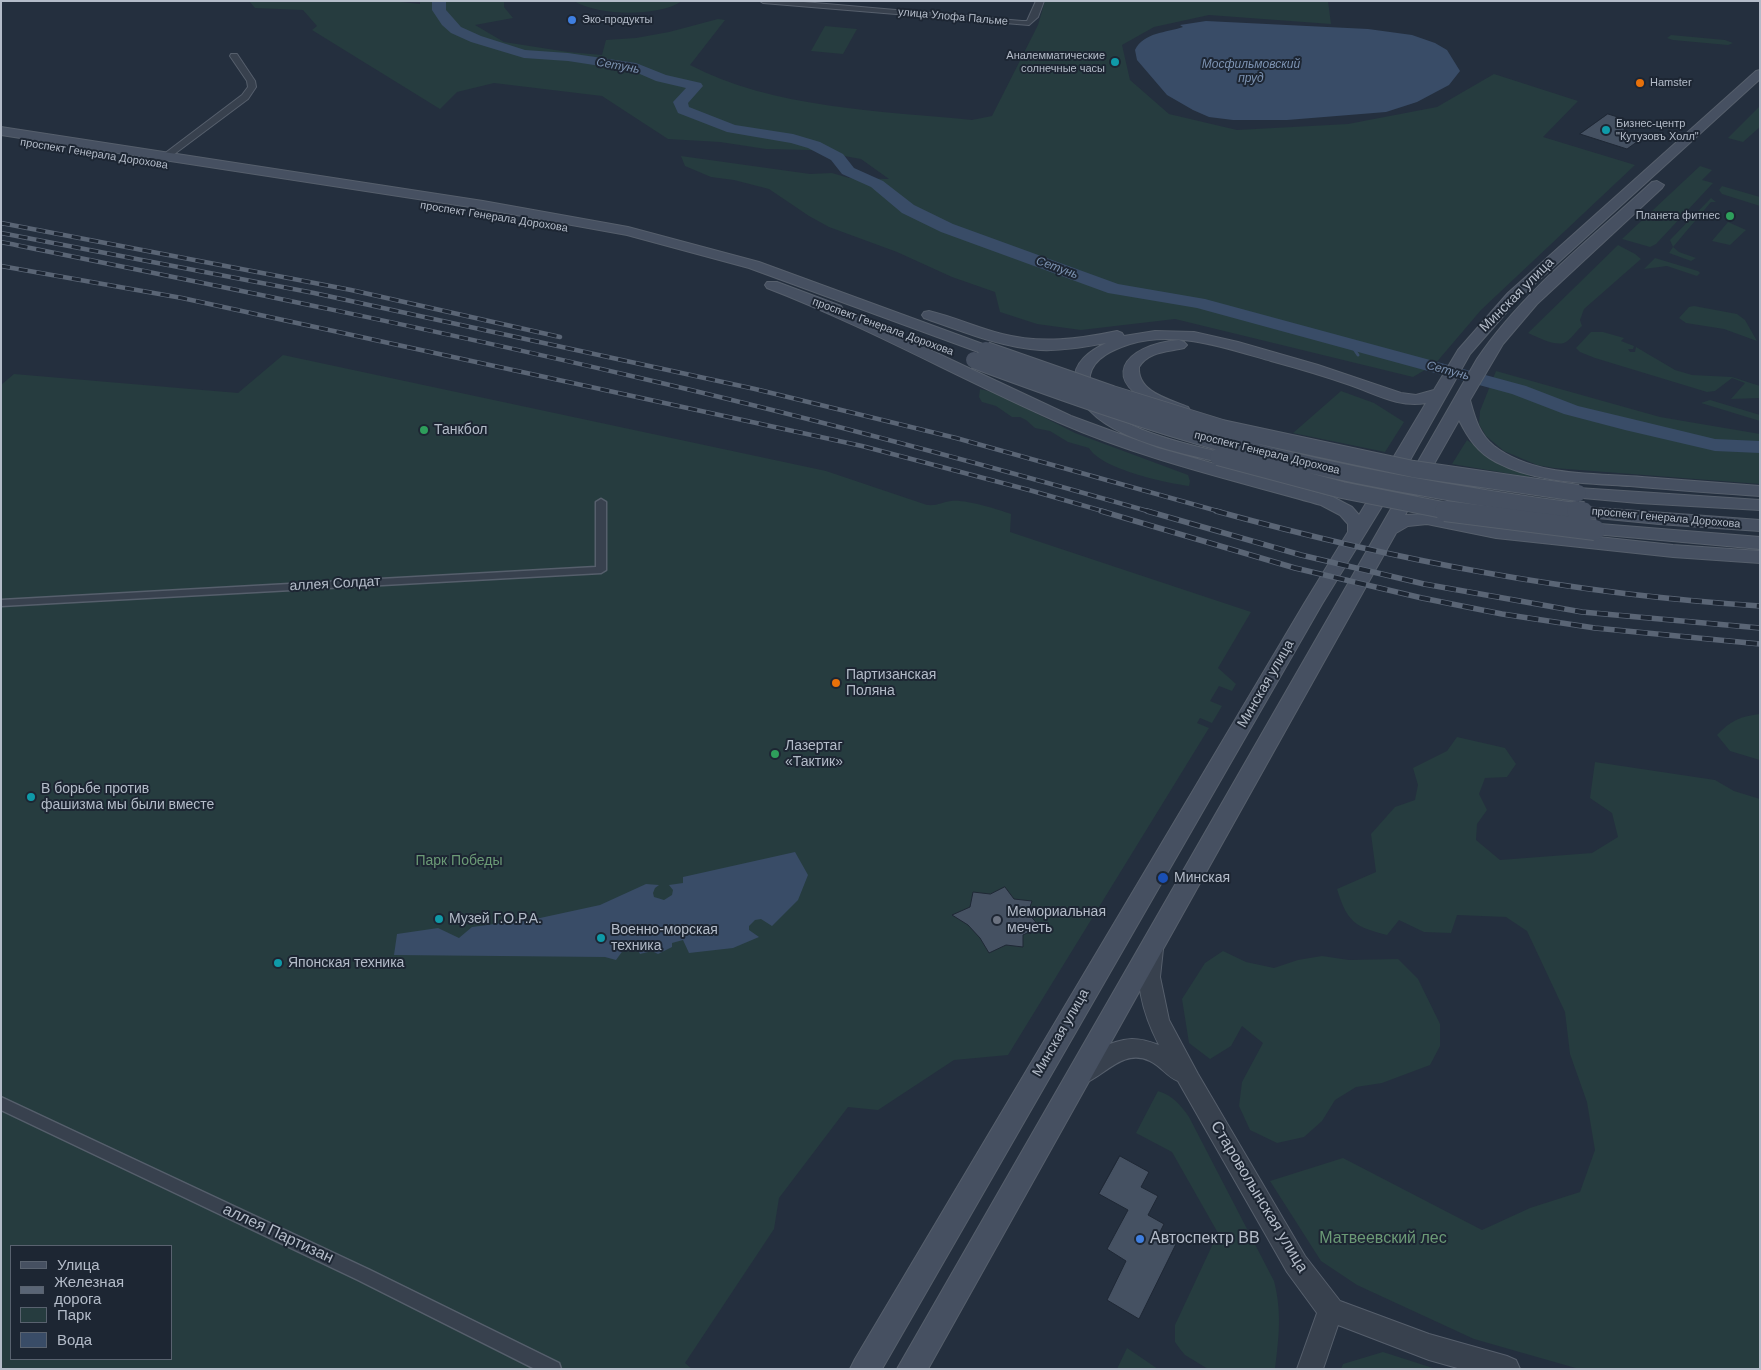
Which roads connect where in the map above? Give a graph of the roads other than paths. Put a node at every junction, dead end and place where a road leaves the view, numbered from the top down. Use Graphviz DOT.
graph roads {
  1 [pos="763,1"];
  2 [pos="1040,1"];
  3 [pos="234,56"];
  4 [pos="1760,73"];
  5 [pos="1760,90"];
  6 [pos="1,132"];
  7 [pos="1,138"];
  8 [pos="1690,154"];
  9 [pos="164,157"];
  10 [pos="139,161"];
  11 [pos="1670,173"];
  12 [pos="670,241"];
  13 [pos="807,298"];
  14 [pos="1181,335"];
  15 [pos="980,355"];
  16 [pos="1440,392"];
  17 [pos="1463,399"];
  18 [pos="1411,422"];
  19 [pos="1268,439"];
  20 [pos="1760,492"];
  21 [pos="601,502"];
  22 [pos="1760,505"];
  23 [pos="1760,526"];
  24 [pos="1387,530"];
  25 [pos="1357,532"];
  26 [pos="1760,543"];
  27 [pos="1760,556"];
  28 [pos="1,603"];
  29 [pos="1154,941"];
  30 [pos="1190,1082"];
  31 [pos="1073,1084"];
  32 [pos="1,1103"];
  33 [pos="1331,1310"];
  34 [pos="553,1369"];
  35 [pos="865,1369"];
  36 [pos="912,1369"];
  37 [pos="1310,1369"];
  38 [pos="1507,1369"];
  1 -- 2 [label="street, улица Улофа Пальме"];
  3 -- 9 [label="street"];
  4 -- 16 [label="main road, Минская улица"];
  5 -- 8 [label="main road"];
  6 -- 9 [label="main road, проспект Генерала Дорохова"];
  7 -- 10 [label="main road, проспект Генерала Дорохова"];
  9 -- 10 [label="street"];
  9 -- 12 [label="main road, проспект Генерала Дорохова"];
  10 -- 13 [label="main road, проспект Генерала Дорохова"];
  11 -- 17 [label="main road, Минская улица"];
  12 -- 14 [label="main road"];
  12 -- 15 [label="main road, проспект Генерала Дорохова"];
  13 -- 15 [label="main road, проспект Генерала Дорохова"];
  13 -- 25 [label="main road"];
  14 -- 16 [label="main road"];
  14 -- 26 [label="main road, bridge"];
  15 -- 19 [label="main road, проспект Генерала Дорохова, bridge"];
  15 -- 23 [label="main road, проспект Генерала Дорохова, bridge"];
  16 -- 18 [label="main road, Минская улица"];
  17 -- 20 [label="main road"];
  17 -- 24 [label="main road, Минская улица"];
  18 -- 19 [label="main road, bridge"];
  18 -- 25 [label="main road, Минская улица"];
  19 -- 22 [label="main road, проспект Генерала Дорохова, bridge"];
  21 -- 28 [label="street, аллея Солдат"];
  24 -- 27 [label="main road"];
  24 -- 29 [label="main road, Минская улица"];
  25 -- 35 [label="main road, Минская улица"];
  29 -- 30 [label="street"];
  29 -- 31 [label="main road, Минская улица"];
  30 -- 31 [label="street"];
  30 -- 33 [label="street, Староволынская улица"];
  31 -- 36 [label="main road, Минская улица"];
  32 -- 34 [label="street, аллея Партизан"];
  33 -- 37 [label="street"];
  33 -- 38 [label="street"];
}
